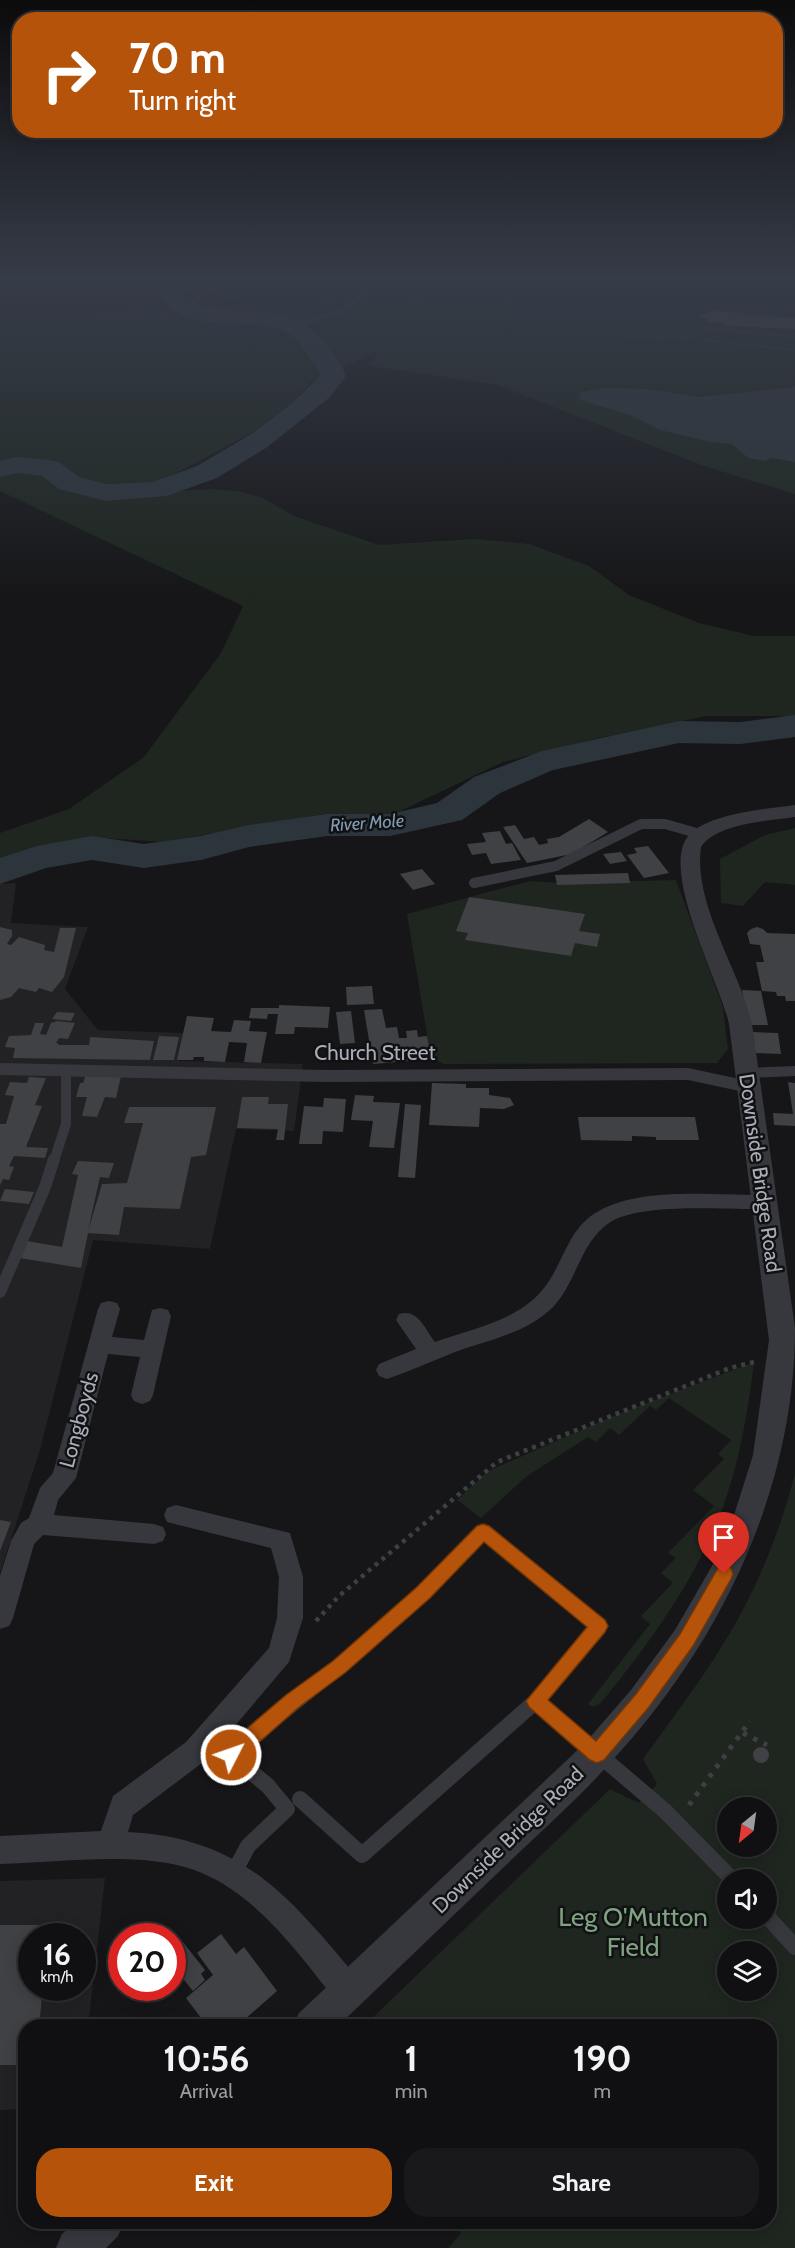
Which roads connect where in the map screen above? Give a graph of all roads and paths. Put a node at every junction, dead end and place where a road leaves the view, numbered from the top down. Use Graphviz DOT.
graph roads {
  1 [pos="795,811"];
  2 [pos="700,834"];
  3 [pos="474,883"];
  4 [pos="0,1069"];
  5 [pos="66,1070"];
  6 [pos="795,1071"];
  7 [pos="747,1080"];
  8 [pos="766,1202"];
  9 [pos="0,1292"];
  10 [pos="109,1309"];
  11 [pos="160,1316"];
  12 [pos="407,1320"];
  13 [pos="100,1345"];
  14 [pos="787,1347"];
  15 [pos="153,1349"];
  16 [pos="430,1353"];
  17 [pos="387,1370"];
  18 [pos="142,1395"];
  19 [pos="176,1515"];
  20 [pos="39,1524"];
  21 [pos="154,1534"];
  22 [pos="0,1618"];
  23 [pos="315,1622"];
  24 [pos="536,1701"];
  25 [pos="750,1721"];
  26 [pos="743,1733"];
  27 [pos="767,1745"];
  28 [pos="597,1754"];
  29 [pos="300,1799"];
  30 [pos="676,1821"];
  31 [pos="111,1845"];
  32 [pos="0,1850"];
  33 [pos="722,1869"];
  34 [pos="233,1874"];
  35 [pos="777,1927"];
  36 [pos="795,1947"];
  37 [pos="349,1992"];
  38 [pos="320,2019"];
  39 [pos="96,2229"];
  40 [pos="76,2248"];
  1 -- 2 [label="street"];
  2 -- 3 [label="lane"];
  2 -- 7 [label="street, Downside Bridge Road"];
  4 -- 5 [label="street, Church Street"];
  5 -- 7 [label="street, Church Street"];
  5 -- 9 [label="lane"];
  6 -- 7 [label="lane"];
  7 -- 8 [label="street, Downside Bridge Road"];
  8 -- 14 [label="street, Downside Bridge Road"];
  8 -- 16 [label="street"];
  10 -- 13 [label="street, Longboyds"];
  11 -- 15 [label="street"];
  12 -- 16 [label="street"];
  13 -- 15 [label="street, Longboyds"];
  13 -- 20 [label="street, Longboyds"];
  14 -- 23 [label="path"];
  14 -- 28 [label="street, Downside Bridge Road"];
  15 -- 18 [label="street"];
  16 -- 17 [label="street"];
  19 -- 31 [label="street"];
  20 -- 21 [label="street"];
  20 -- 22 [label="street, Longboyds"];
  24 -- 28 [label="lane"];
  24 -- 29 [label="lane"];
  24 -- 34 [label="lane"];
  25 -- 26 [label="path"];
  26 -- 27 [label="path"];
  26 -- 30 [label="path"];
  28 -- 30 [label="lane"];
  28 -- 37 [label="street, Downside Bridge Road"];
  30 -- 33 [label="lane"];
  31 -- 32 [label="street"];
  31 -- 34 [label="street"];
  34 -- 37 [label="street"];
  35 -- 36 [label="lane"];
  37 -- 38 [label="street, Downside Bridge Road"];
  39 -- 40 [label="street"];
}
